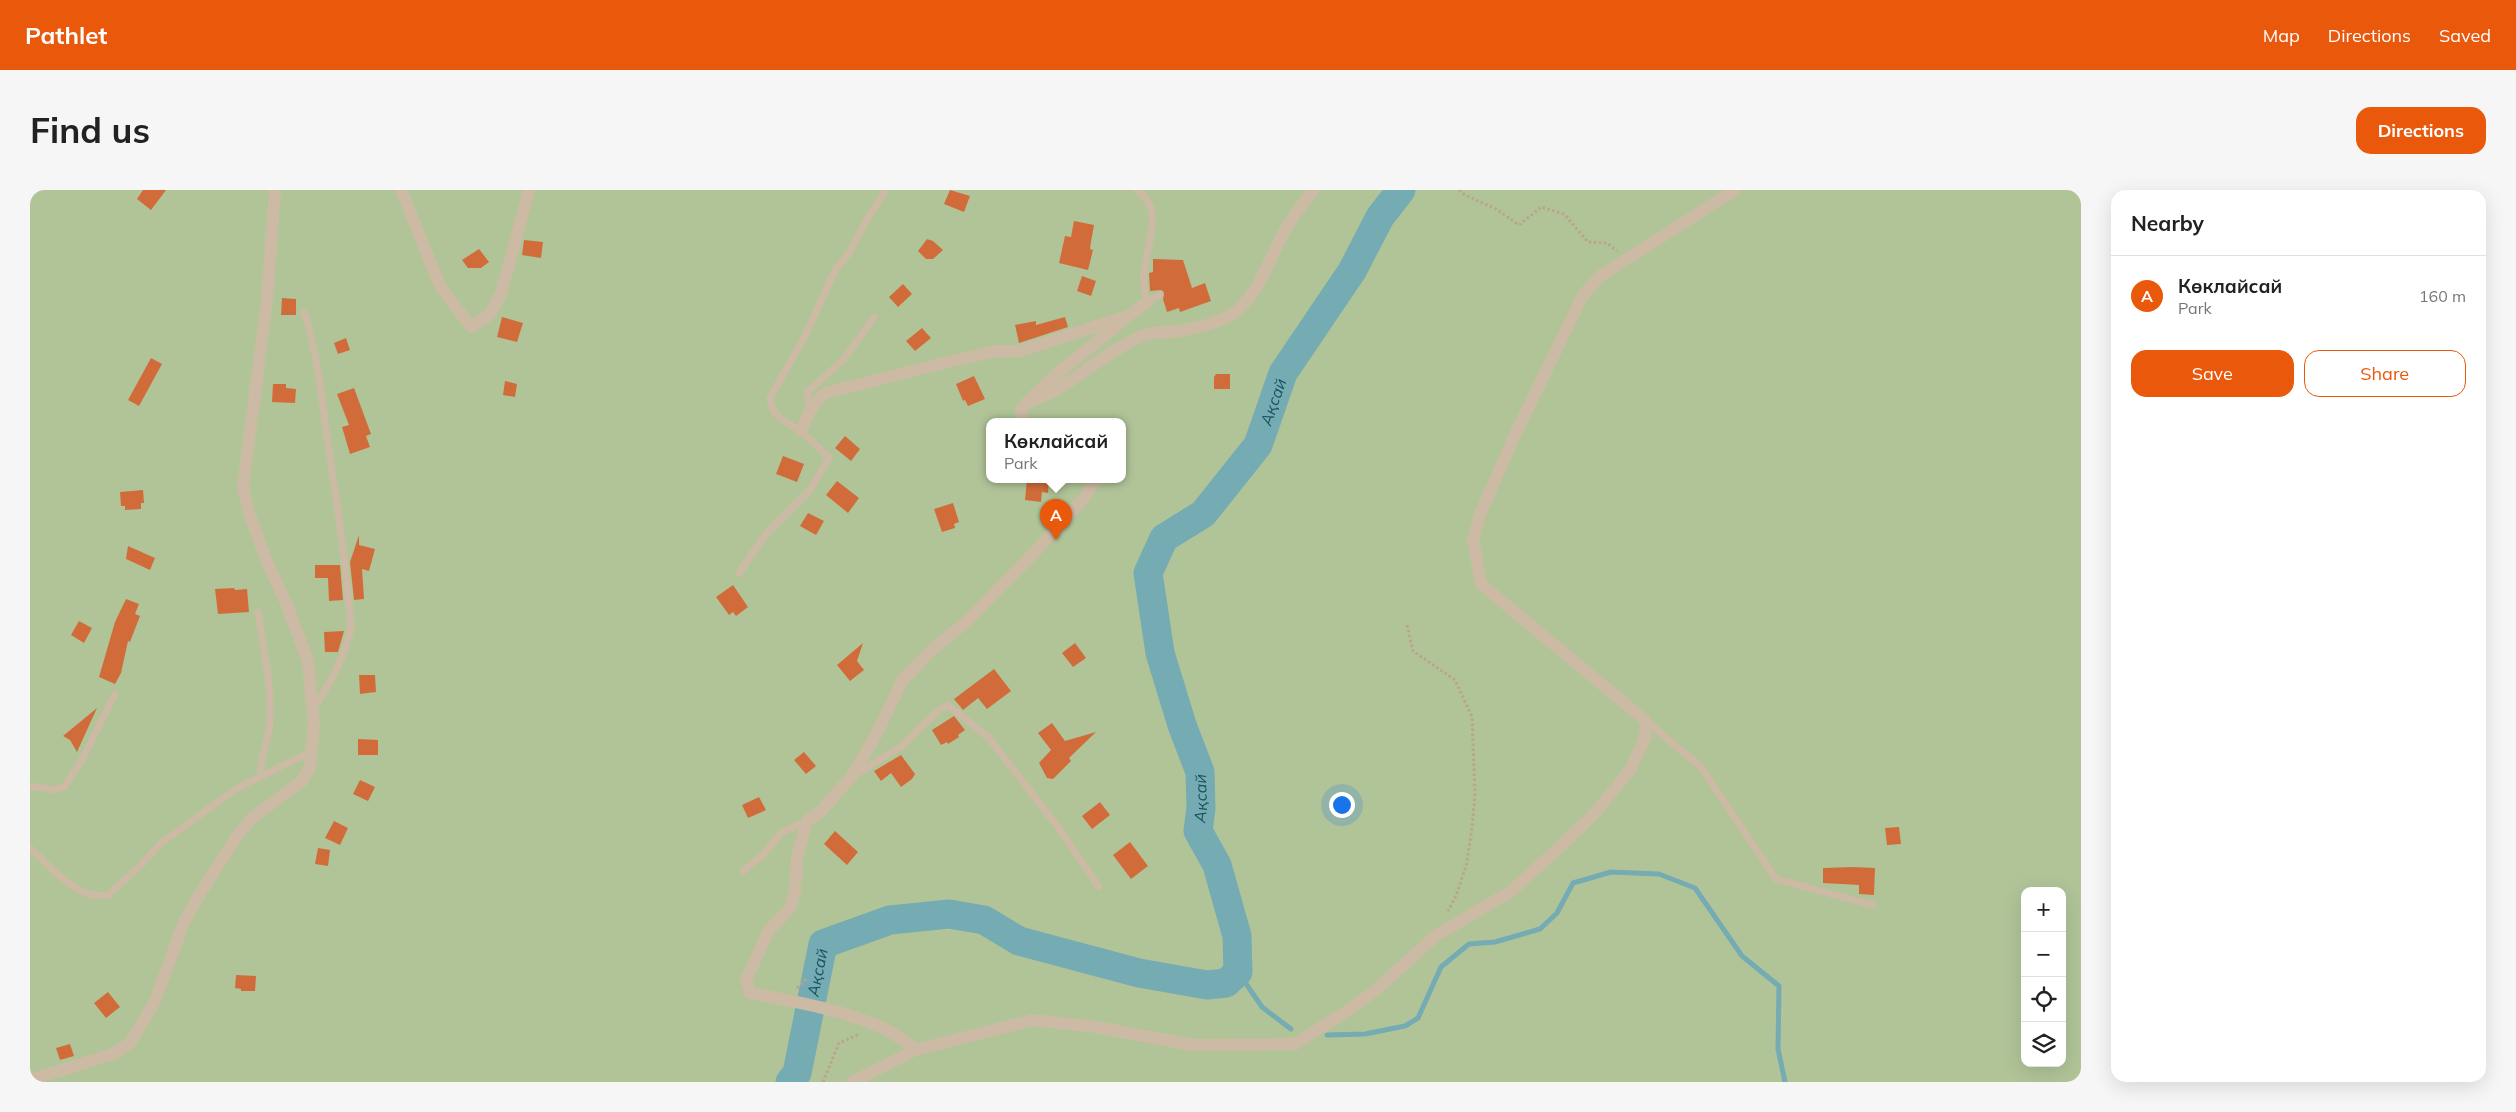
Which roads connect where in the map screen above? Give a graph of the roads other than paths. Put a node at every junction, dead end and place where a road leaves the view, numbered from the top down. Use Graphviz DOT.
graph roads {
  1 [pos="275,190"];
  2 [pos="401,190"];
  3 [pos="529,190"];
  4 [pos="886,190"];
  5 [pos="1137,190"];
  6 [pos="1314,190"];
  7 [pos="1735,190"];
  8 [pos="1160,295"];
  9 [pos="1146,303"];
  10 [pos="304,312"];
  11 [pos="1128,316"];
  12 [pos="874,317"];
  13 [pos="1026,403"];
  14 [pos="810,408"];
  15 [pos="1022,418"];
  16 [pos="801,431"];
  17 [pos="1093,483"];
  18 [pos="739,573"];
  19 [pos="258,613"];
  20 [pos="116,694"];
  21 [pos="312,710"];
  22 [pos="1646,721"];
  23 [pos="312,751"];
  24 [pos="261,776"];
  25 [pos="852,776"];
  26 [pos="30,786"];
  27 [pos="807,821"];
  28 [pos="30,848"];
  29 [pos="743,871"];
  30 [pos="1099,887"];
  31 [pos="1873,905"];
  32 [pos="915,1050"];
  33 [pos="30,1080"];
  34 [pos="852,1082"];
  1 -- 21 [label="street"];
  2 -- 3 [label="street"];
  4 -- 16 [label="lane"];
  5 -- 9 [label="lane"];
  6 -- 13 [label="street"];
  7 -- 22 [label="street"];
  8 -- 9 [label="lane"];
  9 -- 11 [label="street"];
  10 -- 21 [label="lane"];
  11 -- 13 [label="street"];
  11 -- 14 [label="street"];
  12 -- 14 [label="lane"];
  13 -- 15 [label="street"];
  14 -- 16 [label="street"];
  16 -- 18 [label="lane"];
  17 -- 25 [label="street"];
  19 -- 24 [label="lane"];
  20 -- 26 [label="lane"];
  21 -- 23 [label="street"];
  22 -- 31 [label="lane"];
  22 -- 32 [label="street"];
  23 -- 24 [label="lane"];
  23 -- 33 [label="street"];
  24 -- 28 [label="lane"];
  25 -- 27 [label="street"];
  25 -- 30 [label="lane"];
  27 -- 29 [label="lane"];
  27 -- 32 [label="street"];
  32 -- 34 [label="street"];
}
